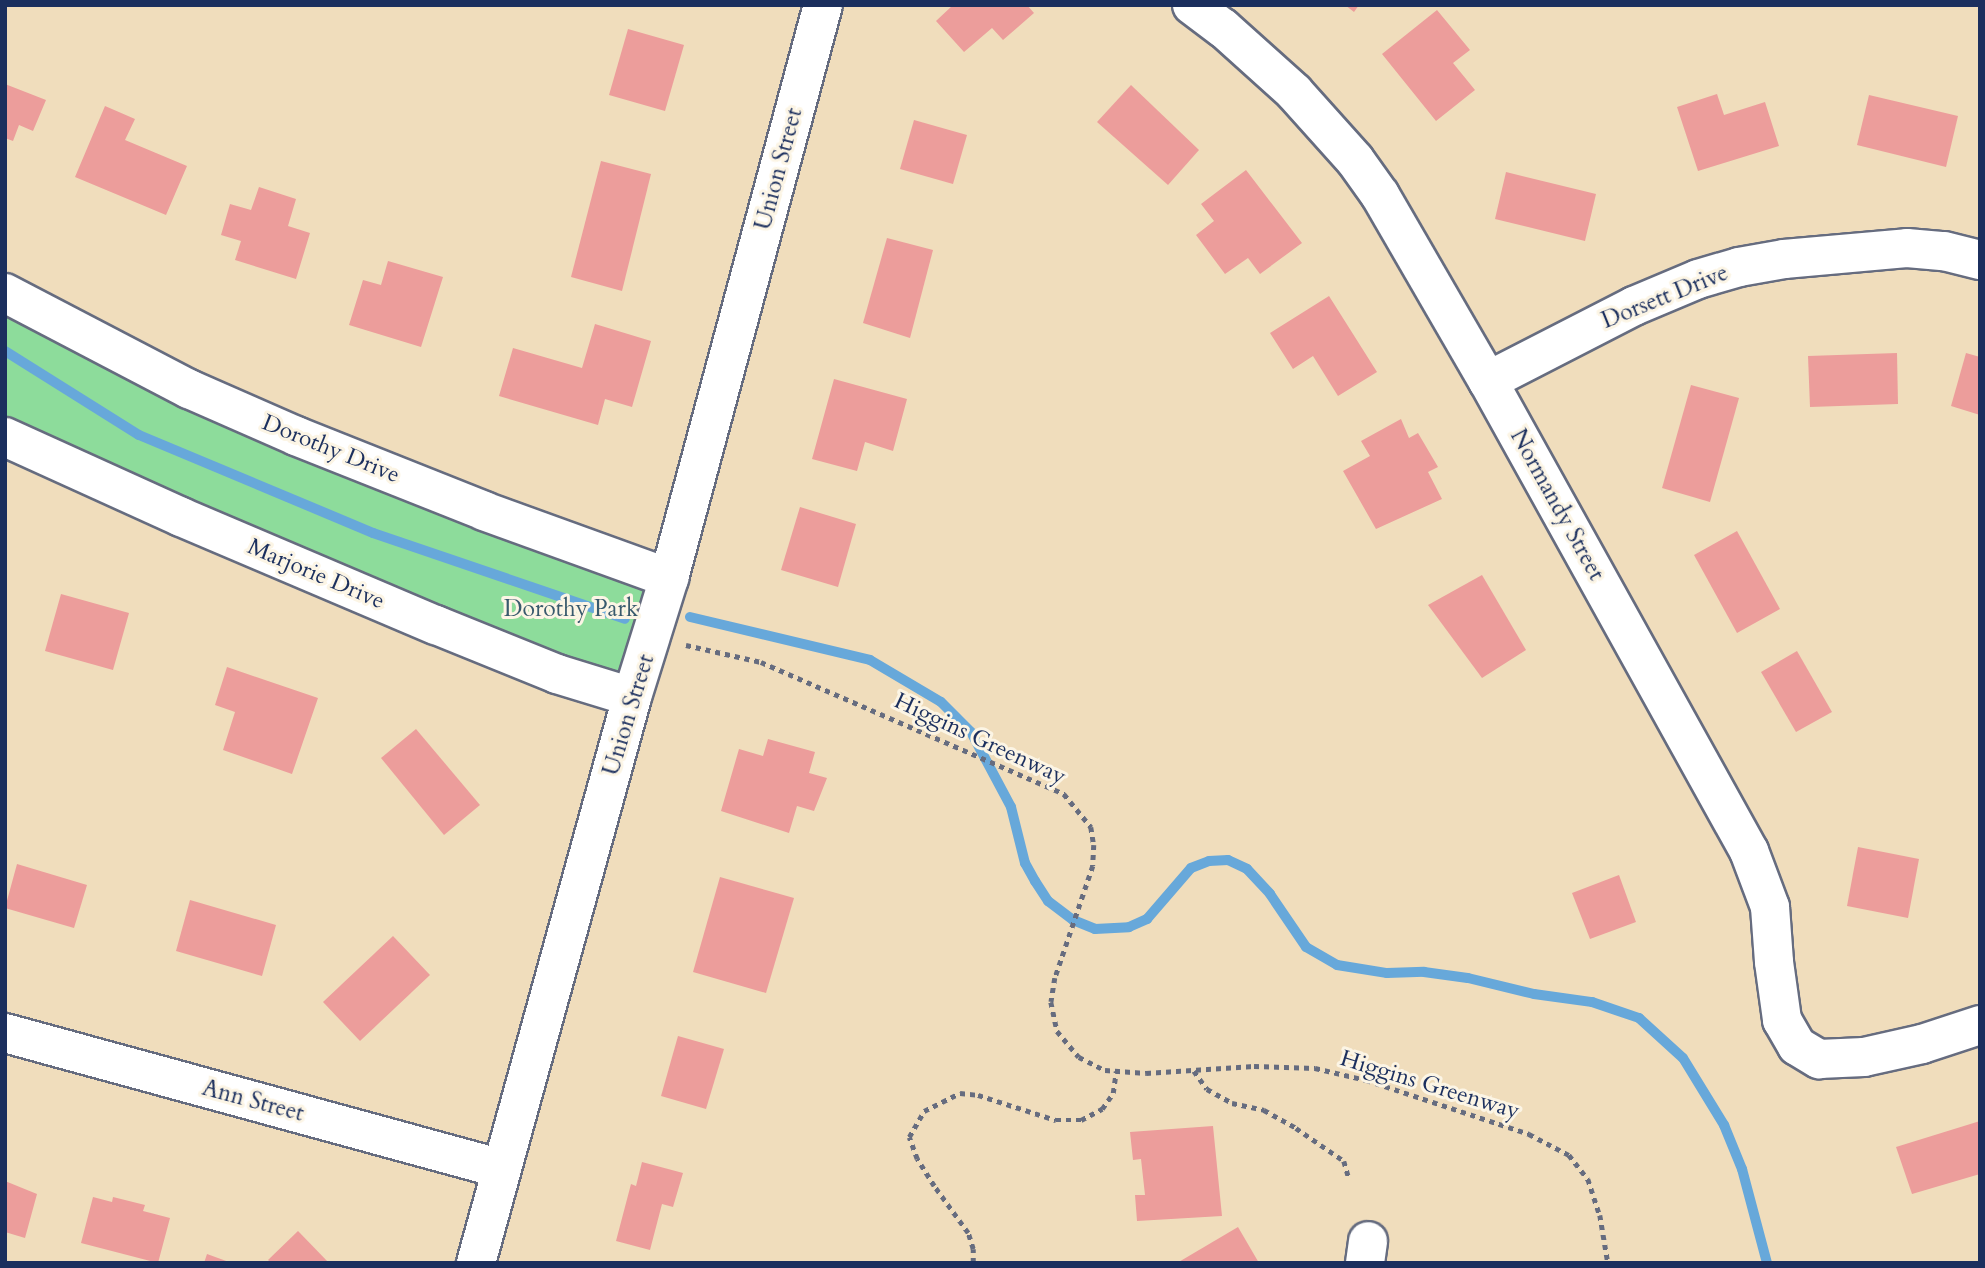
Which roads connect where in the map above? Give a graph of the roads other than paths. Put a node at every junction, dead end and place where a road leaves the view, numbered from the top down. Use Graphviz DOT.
graph roads {
  1 [pos="823,5"];
  2 [pos="1192,5"];
  3 [pos="1980,260"];
  4 [pos="5,293"];
  5 [pos="1488,381"];
  6 [pos="5,437"];
  7 [pos="669,578"];
  8 [pos="632,697"];
  9 [pos="1980,1025"];
  10 [pos="5,1033"];
  11 [pos="502,1169"];
  12 [pos="476,1263"];
  1 -- 7 [label="street, Union Street"];
  2 -- 5 [label="street, Normandy Street"];
  3 -- 5 [label="street, Dorsett Drive"];
  4 -- 7 [label="street, Dorothy Drive"];
  5 -- 9 [label="street, Normandy Street"];
  6 -- 8 [label="street, Marjorie Drive"];
  7 -- 8 [label="street, Union Street"];
  8 -- 11 [label="street, Union Street"];
  10 -- 11 [label="street, Ann Street"];
  11 -- 12 [label="street, Union Street"];
}
